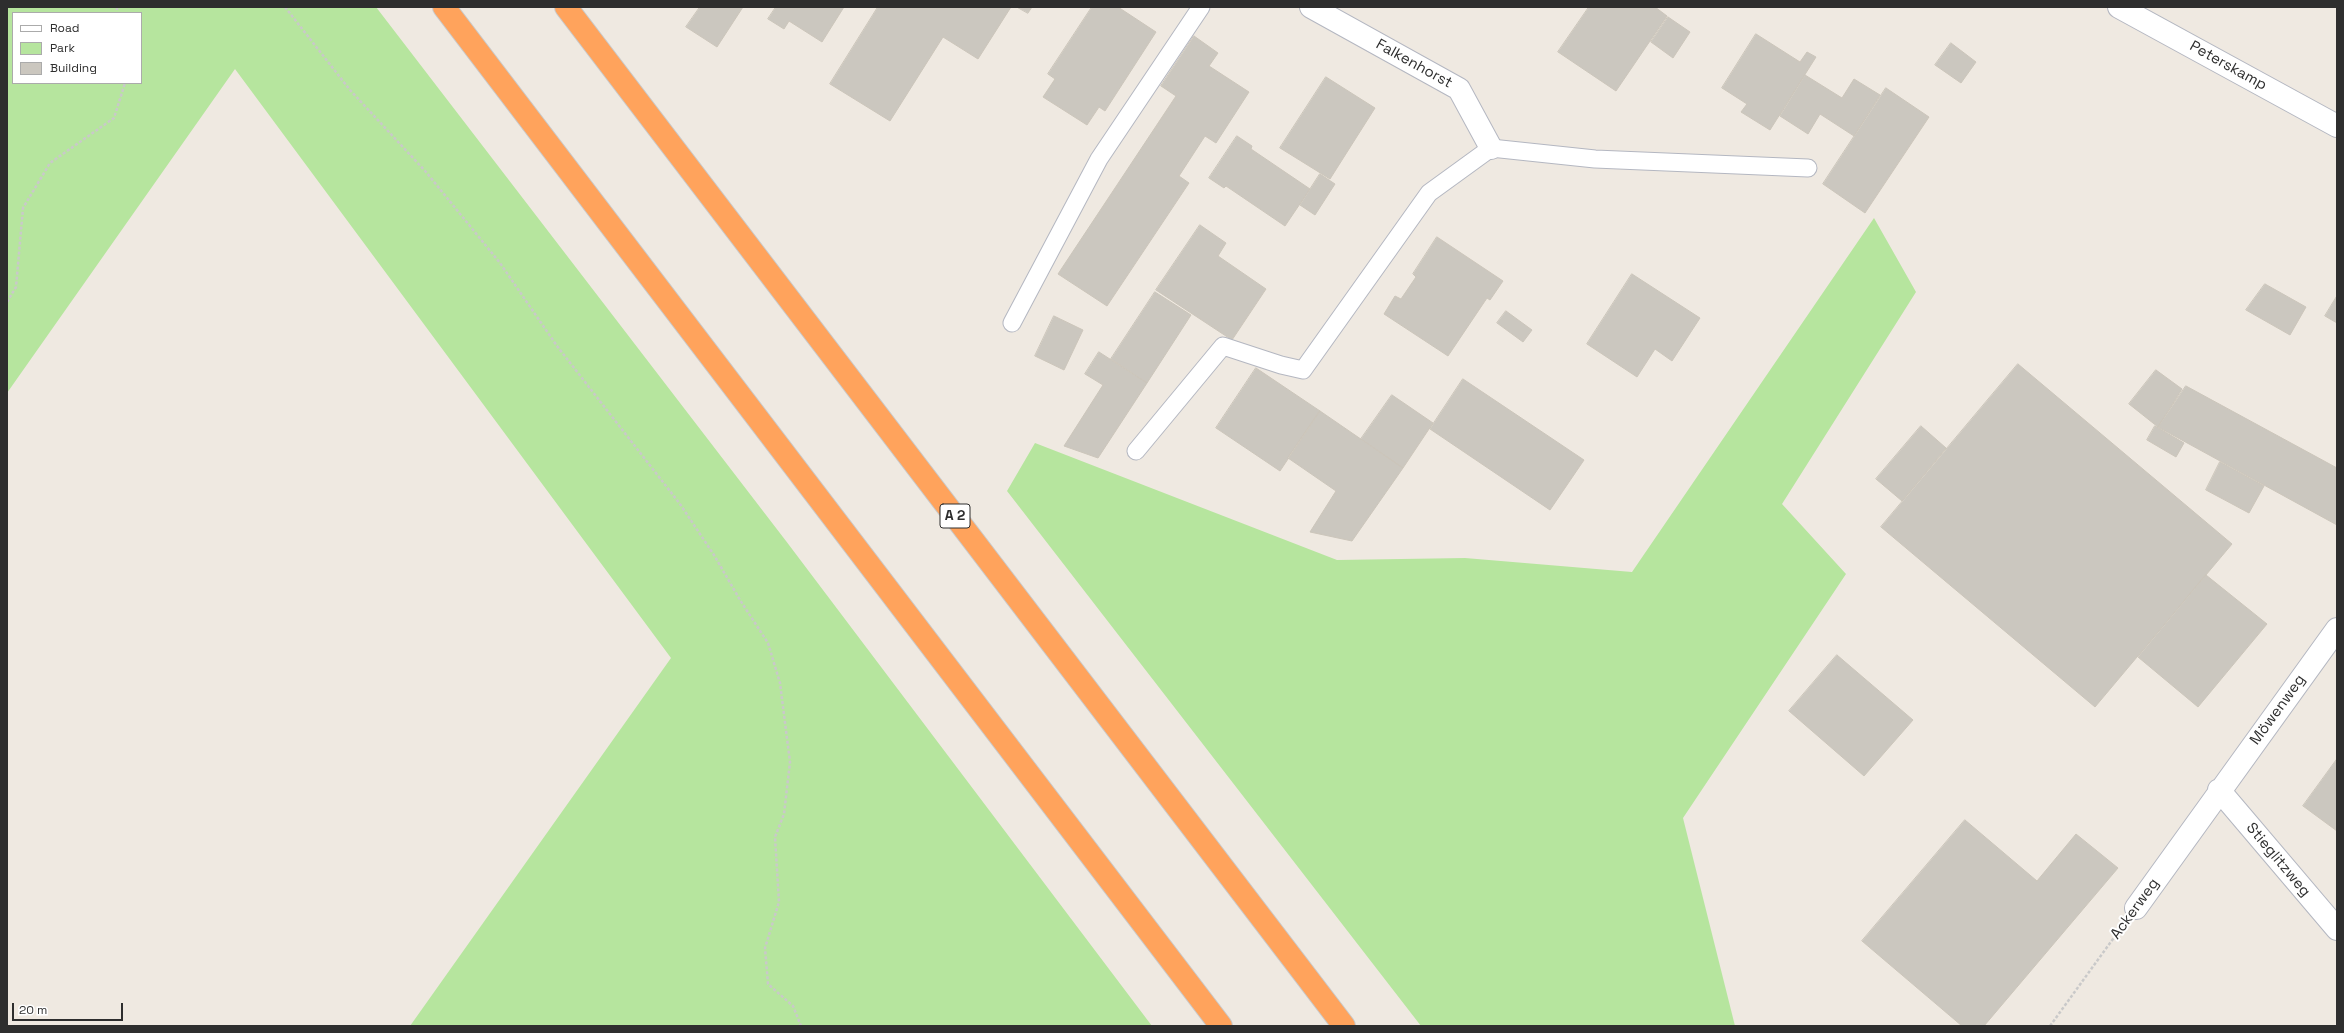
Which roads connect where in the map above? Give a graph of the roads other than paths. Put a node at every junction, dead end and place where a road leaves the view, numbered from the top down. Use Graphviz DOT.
graph roads {
  1 [pos="444,7"];
  2 [pos="566,7"];
  3 [pos="1201,7"];
  4 [pos="1311,7"];
  5 [pos="2119,7"];
  6 [pos="2337,126"];
  7 [pos="1492,148"];
  8 [pos="1808,168"];
  9 [pos="1012,323"];
  10 [pos="1136,451"];
  11 [pos="2337,629"];
  12 [pos="2220,790"];
  13 [pos="2136,908"];
  14 [pos="2337,929"];
  15 [pos="1221,1026"];
  16 [pos="1344,1026"];
  1 -- 15 [label="highway"];
  2 -- 16 [label="highway, A 2"];
  3 -- 9 [label="lane"];
  4 -- 7 [label="street, Falkenhorst"];
  5 -- 6 [label="street, Peterskamp"];
  7 -- 8 [label="lane"];
  7 -- 10 [label="lane"];
  11 -- 12 [label="street, Möwenweg"];
  12 -- 13 [label="street, Ackerweg"];
  12 -- 14 [label="street, Stieglitzweg"];
}
